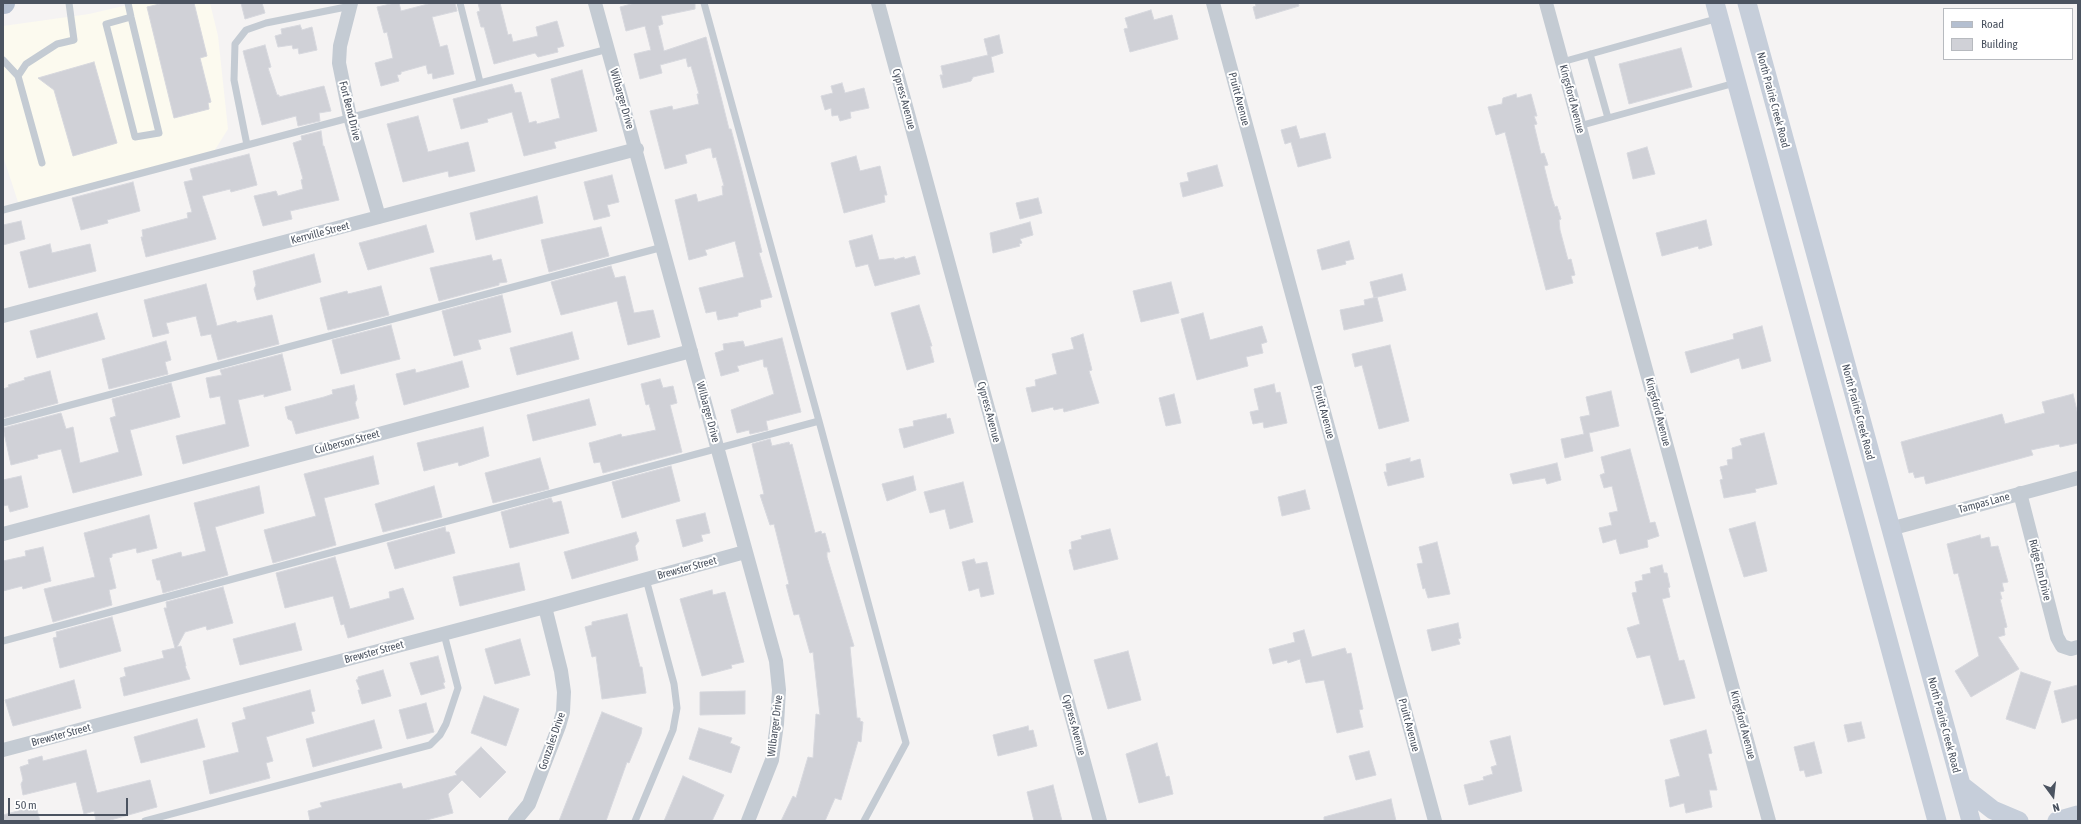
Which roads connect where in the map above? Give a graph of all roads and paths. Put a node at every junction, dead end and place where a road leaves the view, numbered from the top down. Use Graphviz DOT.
graph roads {
  1 [pos="69,3"];
  2 [pos="128,3"];
  3 [pos="460,3"];
  4 [pos="596,3"];
  5 [pos="704,3"];
  6 [pos="878,3"];
  7 [pos="1213,3"];
  8 [pos="1546,3"];
  9 [pos="1747,3"];
  10 [pos="351,4"];
  11 [pos="1717,10"];
  12 [pos="131,17"];
  13 [pos="608,49"];
  14 [pos="1590,54"];
  15 [pos="3,60"];
  16 [pos="1562,62"];
  17 [pos="18,76"];
  18 [pos="480,82"];
  19 [pos="1737,82"];
  20 [pos="350,117"];
  21 [pos="1608,118"];
  22 [pos="1579,126"];
  23 [pos="248,145"];
  24 [pos="637,149"];
  25 [pos="42,163"];
  26 [pos="3,210"];
  27 [pos="378,218"];
  28 [pos="664,247"];
  29 [pos="3,316"];
  30 [pos="1838,340"];
  31 [pos="1809,348"];
  32 [pos="691,351"];
  33 [pos="819,421"];
  34 [pos="3,423"];
  35 [pos="718,450"];
  36 [pos="2078,478"];
  37 [pos="2020,493"];
  38 [pos="1890,529"];
  39 [pos="3,534"];
  40 [pos="745,552"];
  41 [pos="646,579"];
  42 [pos="544,607"];
  43 [pos="444,634"];
  44 [pos="3,641"];
  45 [pos="2078,647"];
  46 [pos="3,750"];
  47 [pos="1961,785"];
  48 [pos="1929,794"];
  49 [pos="2078,815"];
  50 [pos="145,821"];
  51 [pos="514,821"];
  52 [pos="635,821"];
  53 [pos="748,821"];
  54 [pos="864,821"];
  55 [pos="1100,821"];
  56 [pos="1435,821"];
  57 [pos="1770,821"];
  58 [pos="1923,821"];
  59 [pos="1936,821"];
  60 [pos="1971,821"];
  61 [pos="2019,821"];
  62 [pos="2057,821"];
  1 -- 17 [label="lane"];
  2 -- 12 [label="lane"];
  3 -- 18 [label="lane"];
  4 -- 13 [label="street, Wilbarger Drive"];
  5 -- 33 [label="lane"];
  6 -- 55 [label="street, Cypress Avenue"];
  7 -- 56 [label="street, Pruitt Avenue"];
  8 -- 16 [label="street, Kingsford Avenue"];
  9 -- 30 [label="main road, North Prairie Creek Road"];
  10 -- 20 [label="street, Fort Bend Drive"];
  10 -- 23 [label="lane"];
  11 -- 14 [label="lane"];
  11 -- 19 [label="main road"];
  12 -- 12 [label="lane"];
  13 -- 18 [label="lane"];
  13 -- 24 [label="street, Wilbarger Drive"];
  14 -- 16 [label="lane"];
  14 -- 21 [label="lane"];
  15 -- 17 [label="lane"];
  16 -- 22 [label="street, Kingsford Avenue"];
  17 -- 25 [label="lane"];
  18 -- 20 [label="lane"];
  19 -- 21 [label="lane"];
  19 -- 31 [label="main road"];
  20 -- 23 [label="lane"];
  20 -- 27 [label="street, Fort Bend Drive"];
  21 -- 22 [label="lane"];
  22 -- 57 [label="street, Kingsford Avenue"];
  23 -- 26 [label="lane"];
  24 -- 27 [label="street, Kerrville Street"];
  24 -- 28 [label="street, Wilbarger Drive"];
  27 -- 29 [label="street, Kerrville Street"];
  28 -- 32 [label="street, Wilbarger Drive"];
  28 -- 34 [label="lane"];
  30 -- 31 [label="main road"];
  30 -- 38 [label="main road, North Prairie Creek Road"];
  31 -- 48 [label="main road"];
  32 -- 35 [label="street, Wilbarger Drive"];
  32 -- 39 [label="street, Culberson Street"];
  33 -- 35 [label="lane"];
  33 -- 54 [label="lane"];
  35 -- 40 [label="street, Wilbarger Drive"];
  35 -- 44 [label="lane"];
  36 -- 37 [label="street, Tampas Lane"];
  37 -- 38 [label="street, Tampas Lane"];
  37 -- 45 [label="street, Ridge Elm Drive"];
  38 -- 47 [label="main road, North Prairie Creek Road"];
  40 -- 41 [label="street, Brewster Street"];
  40 -- 53 [label="street, Wilbarger Drive"];
  41 -- 42 [label="street, Brewster Street"];
  41 -- 52 [label="lane"];
  42 -- 43 [label="street, Brewster Street"];
  42 -- 51 [label="street, Gonzales Drive"];
  43 -- 46 [label="street, Brewster Street"];
  43 -- 50 [label="lane"];
  47 -- 60 [label="main road, North Prairie Creek Road"];
  47 -- 61 [label="main road"];
  48 -- 58 [label="main road"];
  48 -- 59 [label="main road"];
  49 -- 62 [label="main road"];
}
